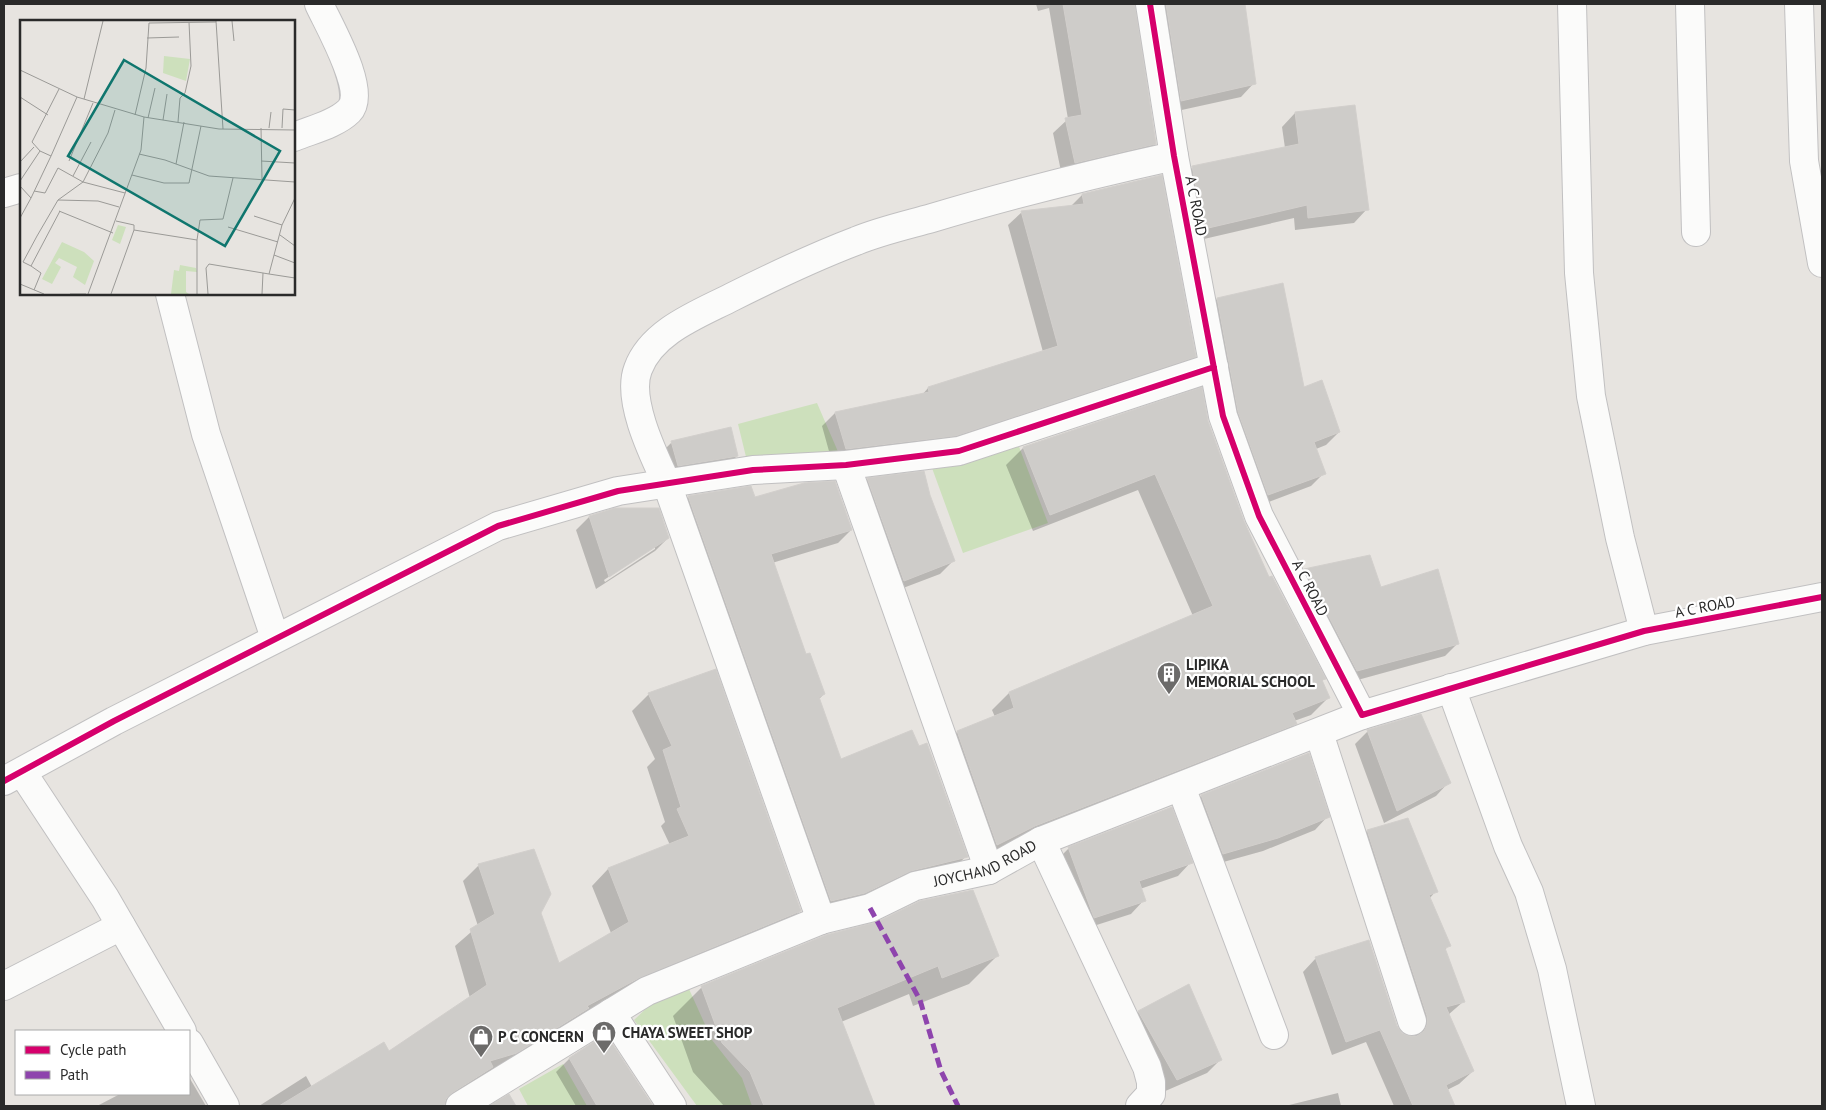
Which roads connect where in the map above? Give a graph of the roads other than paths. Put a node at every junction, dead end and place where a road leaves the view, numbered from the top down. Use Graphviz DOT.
graph roads {
  1 [pos="319,4"];
  2 [pos="1150,4"];
  3 [pos="1572,4"];
  4 [pos="1690,4"];
  5 [pos="1799,4"];
  6 [pos="295,137"];
  7 [pos="1174,156"];
  8 [pos="20,188"];
  9 [pos="4,193"];
  10 [pos="1696,232"];
  11 [pos="1822,263"];
  12 [pos="170,295"];
  13 [pos="1214,367"];
  14 [pos="846,465"];
  15 [pos="667,484"];
  16 [pos="1822,597"];
  17 [pos="1644,631"];
  18 [pos="275,638"];
  19 [pos="1451,688"];
  20 [pos="1362,715"];
  21 [pos="1319,733"];
  22 [pos="13,776"];
  23 [pos="1182,787"];
  24 [pos="1042,841"];
  25 [pos="989,870"];
  26 [pos="821,920"];
  27 [pos="121,926"];
  28 [pos="4,986"];
  29 [pos="612,1014"];
  30 [pos="1412,1021"];
  31 [pos="181,1030"];
  32 [pos="1274,1035"];
  33 [pos="190,1046"];
  34 [pos="225,1106"];
  35 [pos="460,1106"];
  36 [pos="672,1106"];
  37 [pos="1140,1106"];
  38 [pos="1581,1106"];
  1 -- 6 [label="street"];
  2 -- 7 [label="street, A C ROAD"];
  3 -- 17 [label="street"];
  4 -- 10 [label="street"];
  5 -- 11 [label="street"];
  7 -- 13 [label="street, A C ROAD"];
  7 -- 15 [label="street"];
  8 -- 9 [label="street"];
  12 -- 18 [label="street"];
  13 -- 14 [label="street"];
  13 -- 20 [label="street, A C ROAD"];
  14 -- 15 [label="street"];
  14 -- 25 [label="street"];
  15 -- 18 [label="street"];
  15 -- 26 [label="street"];
  16 -- 17 [label="street, A C ROAD"];
  17 -- 19 [label="street, A C ROAD"];
  18 -- 22 [label="street"];
  19 -- 20 [label="street, A C ROAD"];
  19 -- 38 [label="street"];
  20 -- 21 [label="street, JOYCHAND ROAD"];
  21 -- 23 [label="street, JOYCHAND ROAD"];
  21 -- 30 [label="street"];
  22 -- 27 [label="street"];
  23 -- 24 [label="street, JOYCHAND ROAD"];
  23 -- 32 [label="street"];
  24 -- 25 [label="street, JOYCHAND ROAD"];
  24 -- 37 [label="street"];
  25 -- 26 [label="street, JOYCHAND ROAD"];
  26 -- 29 [label="street, JOYCHAND ROAD"];
  27 -- 28 [label="street"];
  27 -- 31 [label="street"];
  29 -- 35 [label="street, JOYCHAND ROAD"];
  29 -- 36 [label="street"];
  33 -- 34 [label="street"];
}
